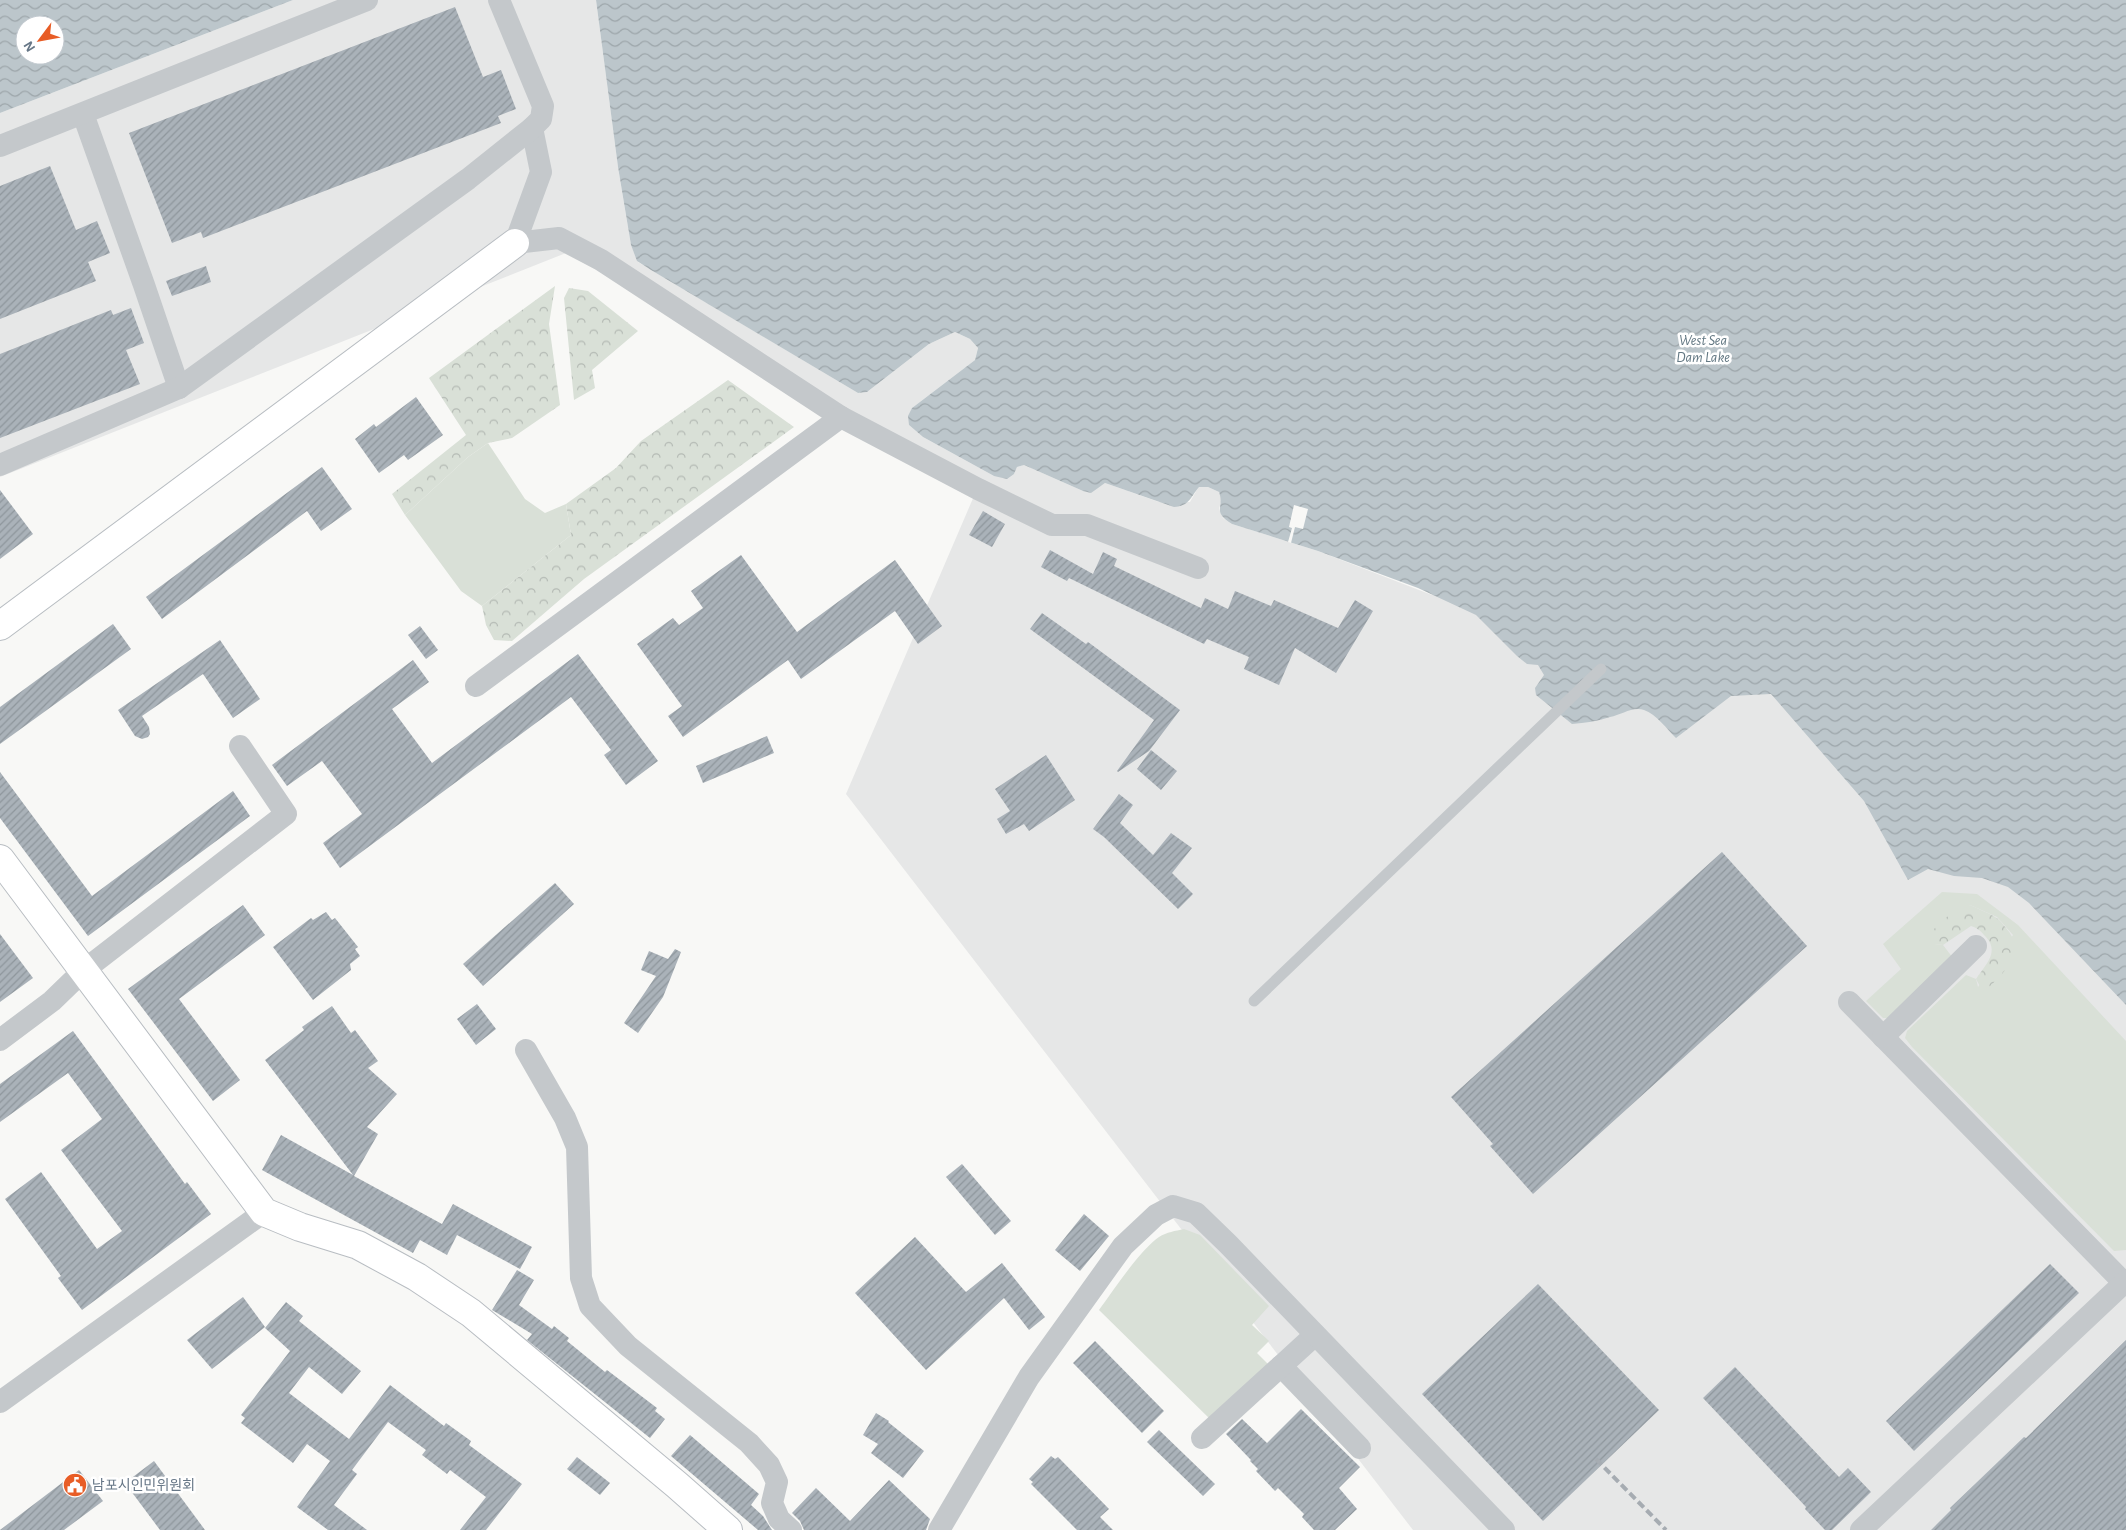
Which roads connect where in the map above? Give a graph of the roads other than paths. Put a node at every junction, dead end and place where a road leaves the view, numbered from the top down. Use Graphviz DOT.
graph roads {
  1 [pos="367,0"];
  2 [pos="500,0"];
  3 [pos="83,114"];
  4 [pos="532,128"];
  5 [pos="0,146"];
  6 [pos="515,243"];
  7 [pos="179,388"];
  8 [pos="840,417"];
  9 [pos="0,465"];
  10 [pos="1198,568"];
  11 [pos="0,626"];
  12 [pos="1601,669"];
  13 [pos="476,686"];
  14 [pos="240,746"];
  15 [pos="0,859"];
  16 [pos="1976,946"];
  17 [pos="83,971"];
  18 [pos="1254,1001"];
  19 [pos="1849,1002"];
  20 [pos="1883,1037"];
  21 [pos="0,1040"];
  22 [pos="526,1050"];
  23 [pos="264,1212"];
  24 [pos="2125,1283"];
  25 [pos="1315,1335"];
  26 [pos="1282,1366"];
  27 [pos="0,1402"];
  28 [pos="1202,1438"];
  29 [pos="1360,1448"];
  30 [pos="728,1530"];
  31 [pos="790,1530"];
  32 [pos="939,1530"];
  33 [pos="1504,1530"];
  34 [pos="1861,1530"];
  1 -- 3 [label="street"];
  2 -- 4 [label="street"];
  3 -- 5 [label="street"];
  3 -- 7 [label="street"];
  4 -- 6 [label="street"];
  4 -- 7 [label="street"];
  6 -- 8 [label="street"];
  6 -- 11 [label="street"];
  7 -- 9 [label="street"];
  8 -- 10 [label="street"];
  8 -- 13 [label="street"];
  12 -- 18 [label="lane"];
  14 -- 17 [label="street"];
  15 -- 17 [label="street"];
  16 -- 20 [label="street"];
  17 -- 21 [label="street"];
  17 -- 23 [label="street"];
  19 -- 20 [label="street"];
  20 -- 24 [label="street"];
  22 -- 31 [label="street"];
  23 -- 27 [label="street"];
  23 -- 30 [label="street"];
  24 -- 34 [label="street"];
  25 -- 26 [label="street"];
  25 -- 32 [label="street"];
  25 -- 33 [label="street"];
  26 -- 28 [label="street"];
  26 -- 29 [label="street"];
}
